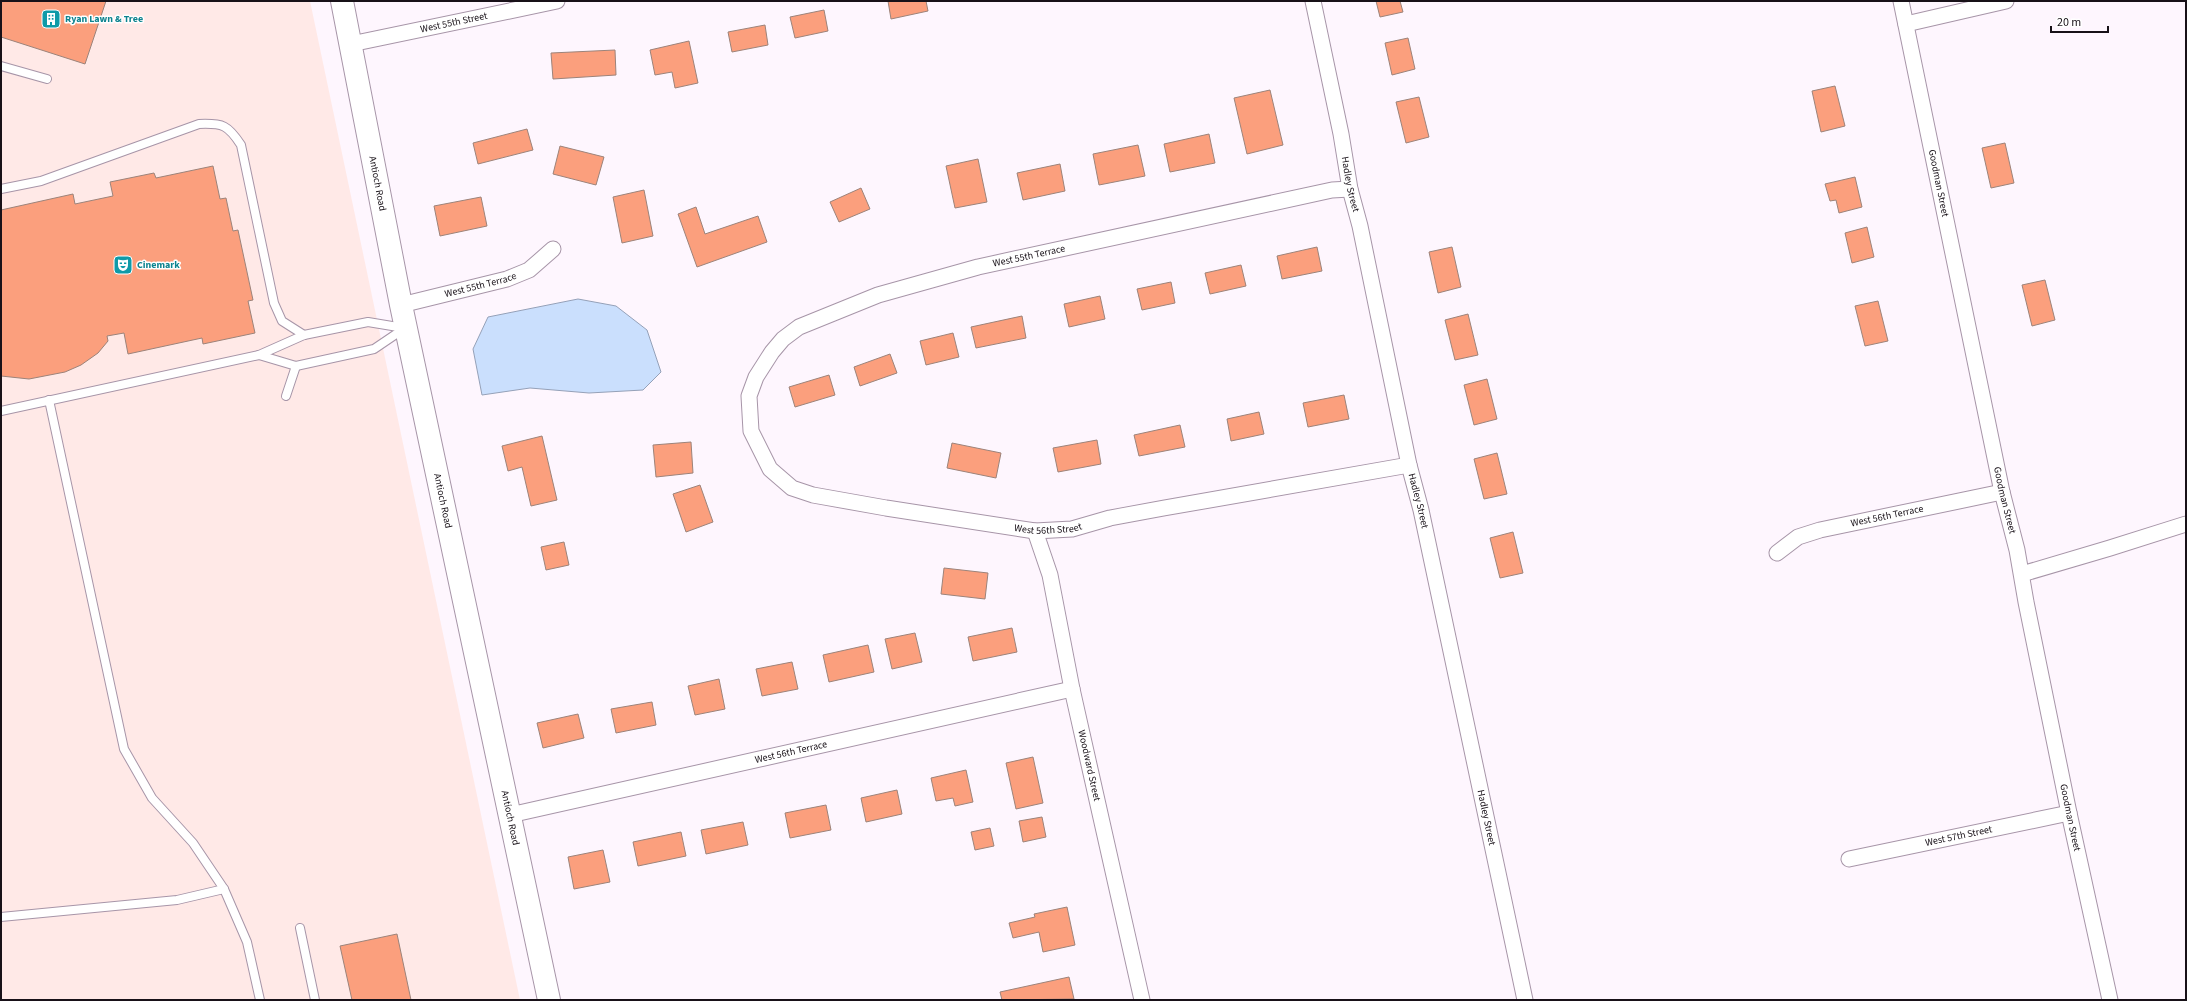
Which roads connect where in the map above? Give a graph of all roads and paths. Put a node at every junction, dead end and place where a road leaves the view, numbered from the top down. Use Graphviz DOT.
graph roads {
  1 [pos="342,1"];
  2 [pos="557,1"];
  3 [pos="1313,1"];
  4 [pos="1901,1"];
  5 [pos="2006,1"];
  6 [pos="1906,24"];
  7 [pos="351,44"];
  8 [pos="1,66"];
  9 [pos="48,79"];
  10 [pos="1,189"];
  11 [pos="1350,189"];
  12 [pos="553,249"];
  13 [pos="401,305"];
  14 [pos="406,328"];
  15 [pos="304,335"];
  16 [pos="259,355"];
  17 [pos="296,366"];
  18 [pos="286,396"];
  19 [pos="749,396"];
  20 [pos="49,400"];
  21 [pos="1,411"];
  22 [pos="1408,465"];
  23 [pos="2002,492"];
  24 [pos="2186,524"];
  25 [pos="1036,531"];
  26 [pos="1777,553"];
  27 [pos="2022,574"];
  28 [pos="1072,689"];
  29 [pos="2069,813"];
  30 [pos="510,815"];
  31 [pos="1849,859"];
  32 [pos="224,889"];
  33 [pos="1,917"];
  34 [pos="300,928"];
  35 [pos="260,1000"];
  36 [pos="315,1000"];
  37 [pos="549,1000"];
  38 [pos="1142,1000"];
  39 [pos="1525,1000"];
  40 [pos="2110,1000"];
  1 -- 7 [label="main road, Antioch Road"];
  2 -- 7 [label="street, West 55th Street"];
  3 -- 11 [label="street, Hadley Street"];
  4 -- 6 [label="street, Goodman Street"];
  5 -- 6 [label="street"];
  6 -- 23 [label="street, Goodman Street"];
  7 -- 13 [label="main road, Antioch Road"];
  8 -- 9 [label="lane"];
  10 -- 15 [label="lane"];
  11 -- 19 [label="street, West 55th Terrace"];
  11 -- 22 [label="street, Hadley Street"];
  12 -- 13 [label="street, West 55th Terrace"];
  13 -- 14 [label="main road, Antioch Road"];
  14 -- 15 [label="lane"];
  14 -- 17 [label="lane"];
  14 -- 30 [label="main road, Antioch Road"];
  15 -- 16 [label="lane"];
  16 -- 17 [label="lane"];
  16 -- 20 [label="lane"];
  17 -- 18 [label="lane"];
  19 -- 25 [label="street, West 56th Street"];
  20 -- 21 [label="lane"];
  20 -- 32 [label="lane"];
  22 -- 25 [label="street, West 56th Street"];
  22 -- 39 [label="street, Hadley Street"];
  23 -- 26 [label="street, West 56th Terrace"];
  23 -- 27 [label="street, Goodman Street"];
  24 -- 27 [label="street"];
  25 -- 28 [label="street, Woodward Street"];
  27 -- 29 [label="street, Goodman Street"];
  28 -- 30 [label="street, West 56th Terrace"];
  28 -- 38 [label="street, Woodward Street"];
  29 -- 31 [label="street, West 57th Street"];
  29 -- 40 [label="street, Goodman Street"];
  30 -- 37 [label="main road, Antioch Road"];
  32 -- 33 [label="lane"];
  32 -- 35 [label="lane"];
  34 -- 36 [label="lane"];
}
